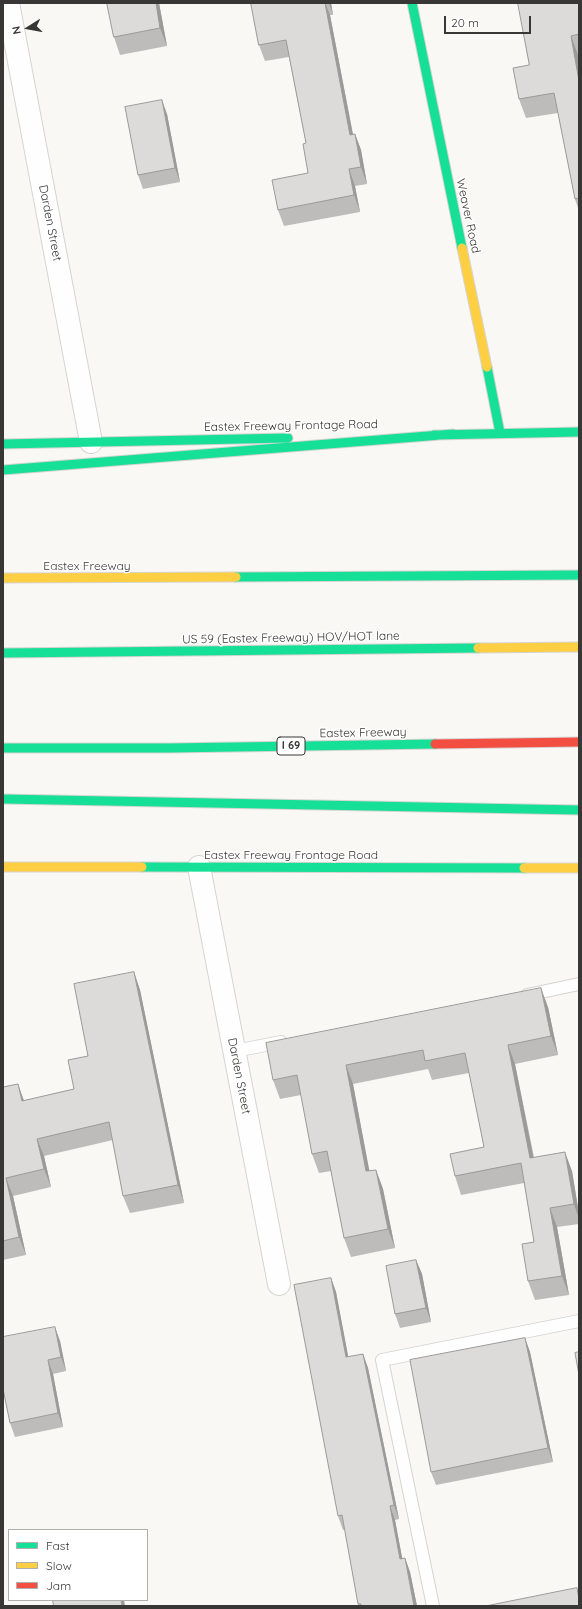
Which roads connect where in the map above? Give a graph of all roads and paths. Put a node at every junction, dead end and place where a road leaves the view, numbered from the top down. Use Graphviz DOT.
graph roads {
  1 [pos="8,3"];
  2 [pos="412,3"];
  3 [pos="579,432"];
  4 [pos="500,433"];
  5 [pos="453,434"];
  6 [pos="92,442"];
  7 [pos="3,444"];
  8 [pos="3,470"];
  9 [pos="579,574"];
  10 [pos="3,578"];
  11 [pos="579,647"];
  12 [pos="3,653"];
  13 [pos="579,742"];
  14 [pos="3,748"];
  15 [pos="3,799"];
  16 [pos="579,810"];
  17 [pos="3,867"];
  18 [pos="199,867"];
  19 [pos="579,868"];
  20 [pos="579,984"];
  21 [pos="517,997"];
  22 [pos="289,1041"];
  23 [pos="234,1051"];
  24 [pos="279,1284"];
  25 [pos="579,1321"];
  26 [pos="433,1606"];
  1 -- 6 [label="street, Darden Street"];
  2 -- 4 [label="main road, Weaver Road"];
  3 -- 4 [label="main road, Eastex Freeway Frontage Road"];
  4 -- 5 [label="main road, Eastex Freeway Frontage Road"];
  5 -- 6 [label="main road, Eastex Freeway Frontage Road"];
  5 -- 8 [label="main road"];
  6 -- 7 [label="main road, Eastex Freeway Frontage Road"];
  9 -- 10 [label="main road, Eastex Freeway"];
  11 -- 12 [label="main road, US 59 (Eastex Freeway) HOV/HOT lane"];
  13 -- 14 [label="main road, Eastex Freeway / I 69"];
  15 -- 16 [label="main road"];
  17 -- 18 [label="main road, Eastex Freeway Frontage Road"];
  18 -- 19 [label="main road, Eastex Freeway Frontage Road"];
  18 -- 23 [label="street, Darden Street"];
  20 -- 21 [label="lane"];
  22 -- 23 [label="lane"];
  23 -- 24 [label="street, Darden Street"];
  25 -- 26 [label="lane"];
}
